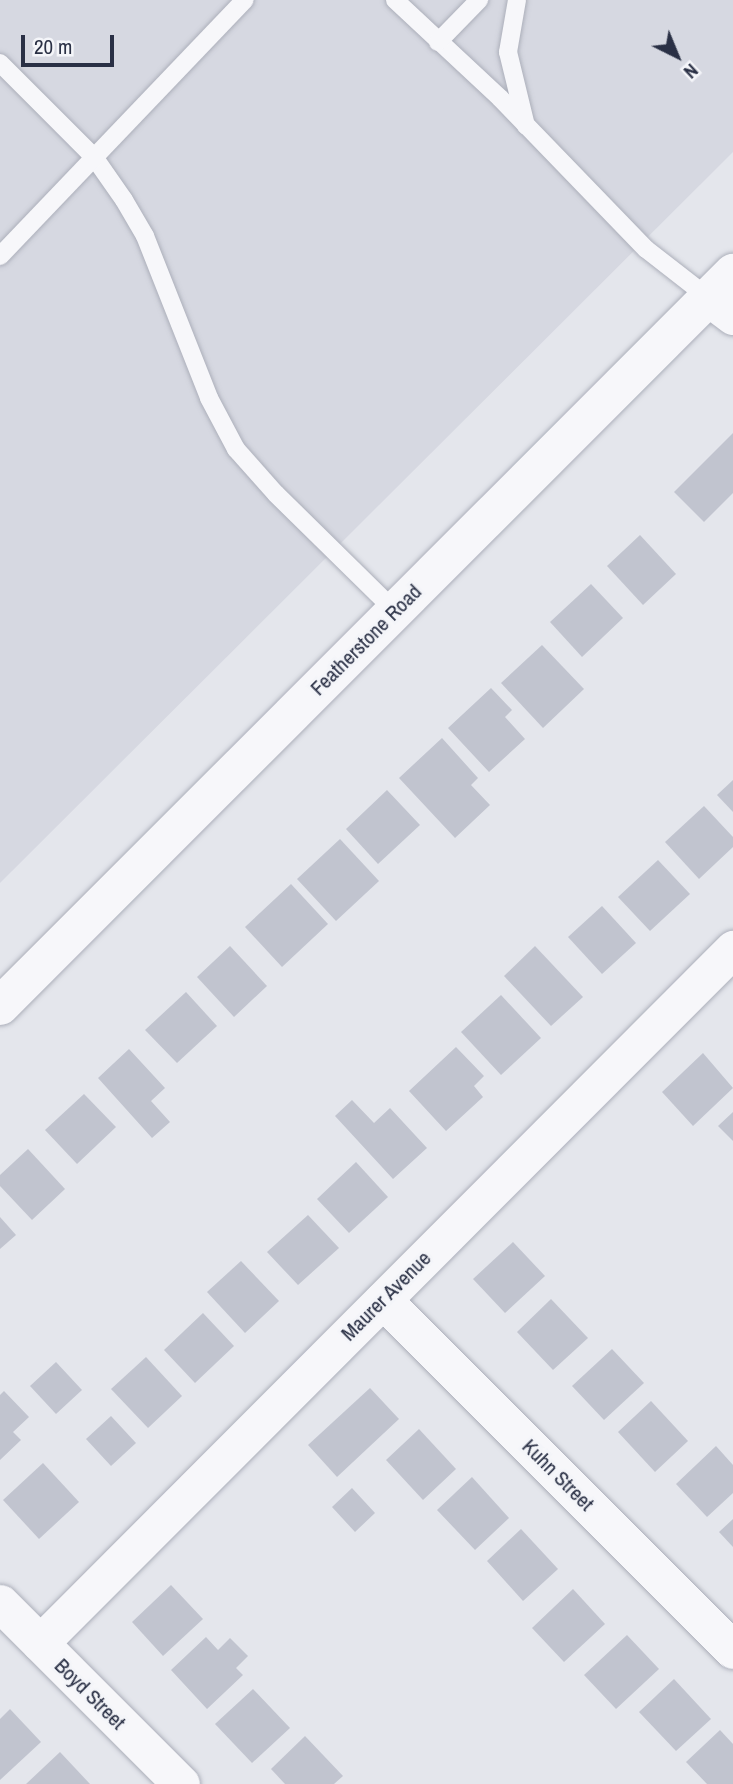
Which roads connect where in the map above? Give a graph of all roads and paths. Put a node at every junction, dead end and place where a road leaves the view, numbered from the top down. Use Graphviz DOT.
graph roads {
  1 [pos="245,0"];
  2 [pos="395,0"];
  3 [pos="479,0"];
  4 [pos="517,0"];
  5 [pos="438,43"];
  6 [pos="0,63"];
  7 [pos="527,130"];
  8 [pos="94,157"];
  9 [pos="0,256"];
  10 [pos="725,296"];
  11 [pos="395,611"];
  12 [pos="727,968"];
  13 [pos="0,1006"];
  14 [pos="383,1300"];
  15 [pos="0,1603"];
  16 [pos="40,1643"];
  17 [pos="733,1650"];
  18 [pos="181,1784"];
  1 -- 8 [label="lane"];
  2 -- 5 [label="lane"];
  3 -- 5 [label="lane"];
  4 -- 7 [label="lane"];
  5 -- 7 [label="lane"];
  6 -- 8 [label="lane"];
  7 -- 10 [label="lane"];
  8 -- 9 [label="lane"];
  8 -- 11 [label="lane"];
  10 -- 11 [label="street, Featherstone Road"];
  11 -- 13 [label="street, Featherstone Road"];
  12 -- 14 [label="street, Maurer Avenue"];
  14 -- 16 [label="street, Maurer Avenue"];
  14 -- 17 [label="street, Kuhn Street"];
  15 -- 16 [label="street, Boyd Street"];
  16 -- 18 [label="street, Boyd Street"];
}
